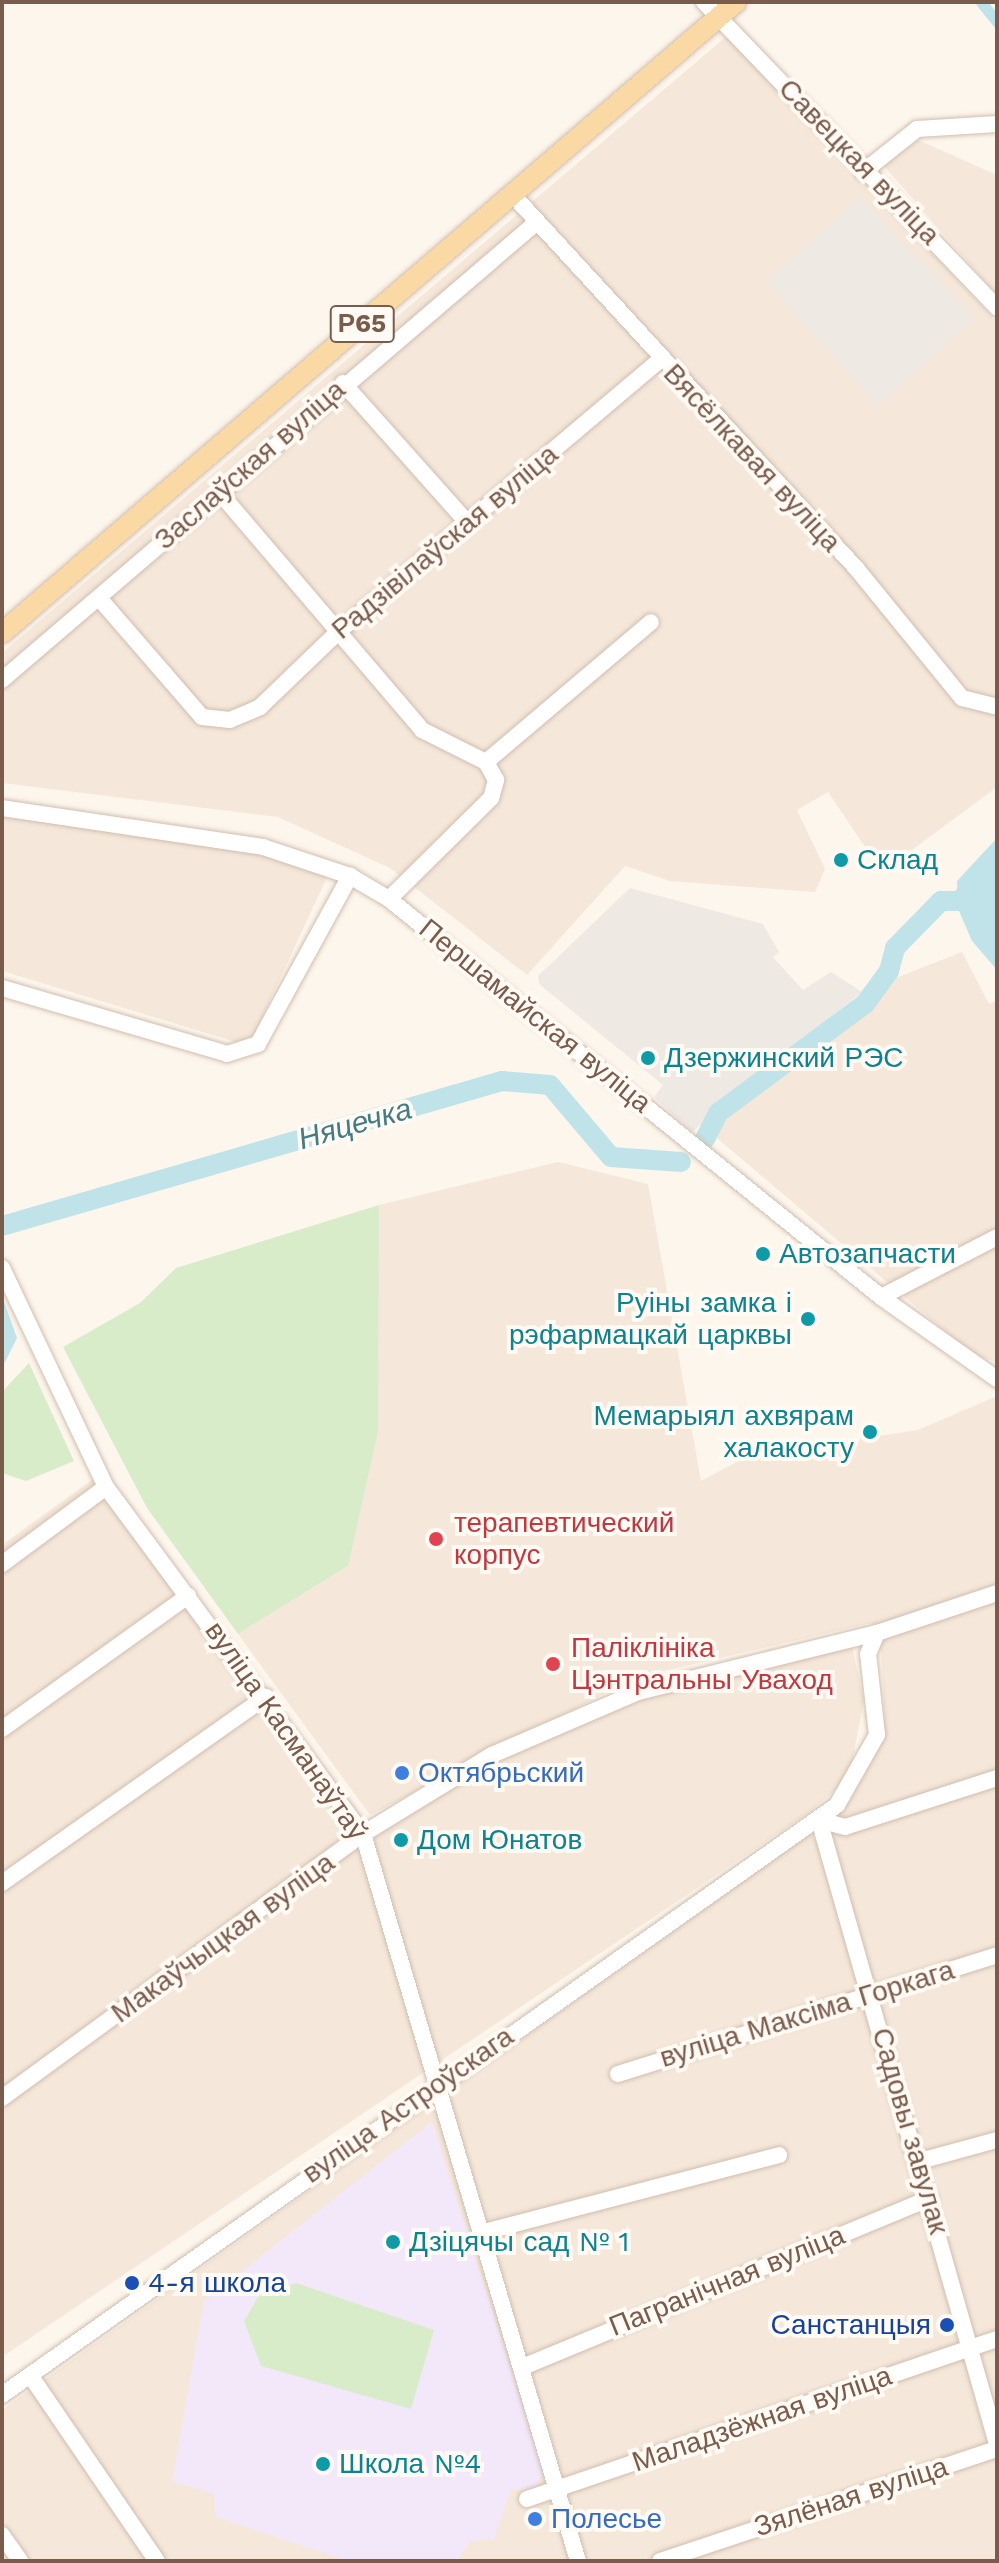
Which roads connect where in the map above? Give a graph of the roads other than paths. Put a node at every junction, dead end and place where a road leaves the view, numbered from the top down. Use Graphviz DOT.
graph roads {
  1 [pos="704,2"];
  2 [pos="729,9"];
  3 [pos="997,124"];
  4 [pos="863,172"];
  5 [pos="512,194"];
  6 [pos="537,222"];
  7 [pos="997,308"];
  8 [pos="660,360"];
  9 [pos="343,383"];
  10 [pos="219,492"];
  11 [pos="467,522"];
  12 [pos="99,598"];
  13 [pos="651,622"];
  14 [pos="338,632"];
  15 [pos="2,633"];
  16 [pos="2,680"];
  17 [pos="997,707"];
  18 [pos="486,762"];
  19 [pos="2,808"];
  20 [pos="350,876"];
  21 [pos="389,899"];
  22 [pos="2,988"];
  23 [pos="997,1237"];
  24 [pos="2,1268"];
  25 [pos="881,1297"];
  26 [pos="997,1379"];
  27 [pos="106,1487"];
  28 [pos="2,1564"];
  29 [pos="997,1593"];
  30 [pos="188,1596"];
  31 [pos="877,1633"];
  32 [pos="266,1697"];
  33 [pos="2,1729"];
  34 [pos="997,1778"];
  35 [pos="819,1820"];
  36 [pos="363,1834"];
  37 [pos="2,1883"];
  38 [pos="997,1955"];
  39 [pos="871,1993"];
  40 [pos="618,2074"];
  41 [pos="439,2084"];
  42 [pos="2,2098"];
  43 [pos="997,2140"];
  44 [pos="779,2155"];
  45 [pos="920,2161"];
  46 [pos="930,2198"];
  47 [pos="484,2232"];
  48 [pos="997,2339"];
  49 [pos="970,2349"];
  50 [pos="525,2366"];
  51 [pos="30,2375"];
  52 [pos="2,2395"];
  53 [pos="997,2447"];
  54 [pos="555,2488"];
  55 [pos="527,2499"];
  56 [pos="2,2535"];
  57 [pos="20,2561"];
  58 [pos="157,2561"];
  59 [pos="578,2561"];
  60 [pos="660,2561"];
  1 -- 2 [label="street, Савецкая вуліца"];
  2 -- 4 [label="street, Савецкая вуліца"];
  2 -- 5 [label="main road, Р65"];
  3 -- 4 [label="street"];
  4 -- 7 [label="street, Савецкая вуліца"];
  5 -- 6 [label="street, Вясёлкавая вуліца"];
  5 -- 15 [label="main road, Р65"];
  6 -- 8 [label="street, Вясёлкавая вуліца"];
  6 -- 9 [label="street, Заслаўская вуліца"];
  8 -- 11 [label="street, Радзівілаўская вуліца"];
  8 -- 17 [label="street, Вясёлкавая вуліца"];
  9 -- 10 [label="street, Заслаўская вуліца"];
  9 -- 11 [label="street"];
  10 -- 12 [label="street, Заслаўская вуліца"];
  10 -- 14 [label="street"];
  11 -- 14 [label="street, Радзівілаўская вуліца"];
  12 -- 14 [label="street, Радзівілаўская вуліца"];
  12 -- 16 [label="street, Заслаўская вуліца"];
  13 -- 18 [label="street"];
  14 -- 18 [label="street"];
  18 -- 21 [label="street"];
  19 -- 20 [label="street, Першамайская вуліца"];
  20 -- 21 [label="street, Першамайская вуліца"];
  20 -- 22 [label="street"];
  21 -- 25 [label="street, Першамайская вуліца"];
  23 -- 25 [label="street"];
  24 -- 27 [label="street, вуліца Касманаўтаў"];
  25 -- 26 [label="street, Першамайская вуліца"];
  27 -- 28 [label="street"];
  27 -- 30 [label="street, вуліца Касманаўтаў"];
  29 -- 31 [label="street, Макаўчыцкая вуліца"];
  30 -- 32 [label="street, вуліца Касманаўтаў"];
  30 -- 33 [label="street"];
  31 -- 35 [label="street, вуліца Астроўскага"];
  31 -- 36 [label="street, Макаўчыцкая вуліца"];
  32 -- 36 [label="street, вуліца Касманаўтаў"];
  32 -- 37 [label="street"];
  34 -- 35 [label="street"];
  35 -- 39 [label="street, Садовы завулак"];
  35 -- 41 [label="street, вуліца Астроўскага"];
  36 -- 41 [label="street, вуліца Касманаўтаў"];
  36 -- 42 [label="street, Макаўчыцкая вуліца"];
  38 -- 39 [label="street, вуліца Максіма Горкага"];
  39 -- 40 [label="street, вуліца Максіма Горкага"];
  39 -- 45 [label="street, Садовы завулак"];
  41 -- 47 [label="street, вуліца Касманаўтаў"];
  41 -- 51 [label="street, вуліца Астроўскага"];
  43 -- 45 [label="street"];
  44 -- 47 [label="street"];
  45 -- 46 [label="street, Садовы завулак"];
  46 -- 49 [label="street, Садовы завулак"];
  46 -- 50 [label="street, Пагранічная вуліца"];
  47 -- 50 [label="street, вуліца Касманаўтаў"];
  48 -- 49 [label="street, Маладзёжная вуліца"];
  49 -- 53 [label="street, Садовы завулак"];
  49 -- 54 [label="street, Маладзёжная вуліца"];
  50 -- 54 [label="street, вуліца Касманаўтаў"];
  51 -- 52 [label="street, вуліца Астроўскага"];
  51 -- 58 [label="street"];
  53 -- 60 [label="street, Зялёная вуліца"];
  54 -- 55 [label="street, Маладзёжная вуліца"];
  54 -- 59 [label="street, вуліца Касманаўтаў"];
  56 -- 57 [label="street"];
}
